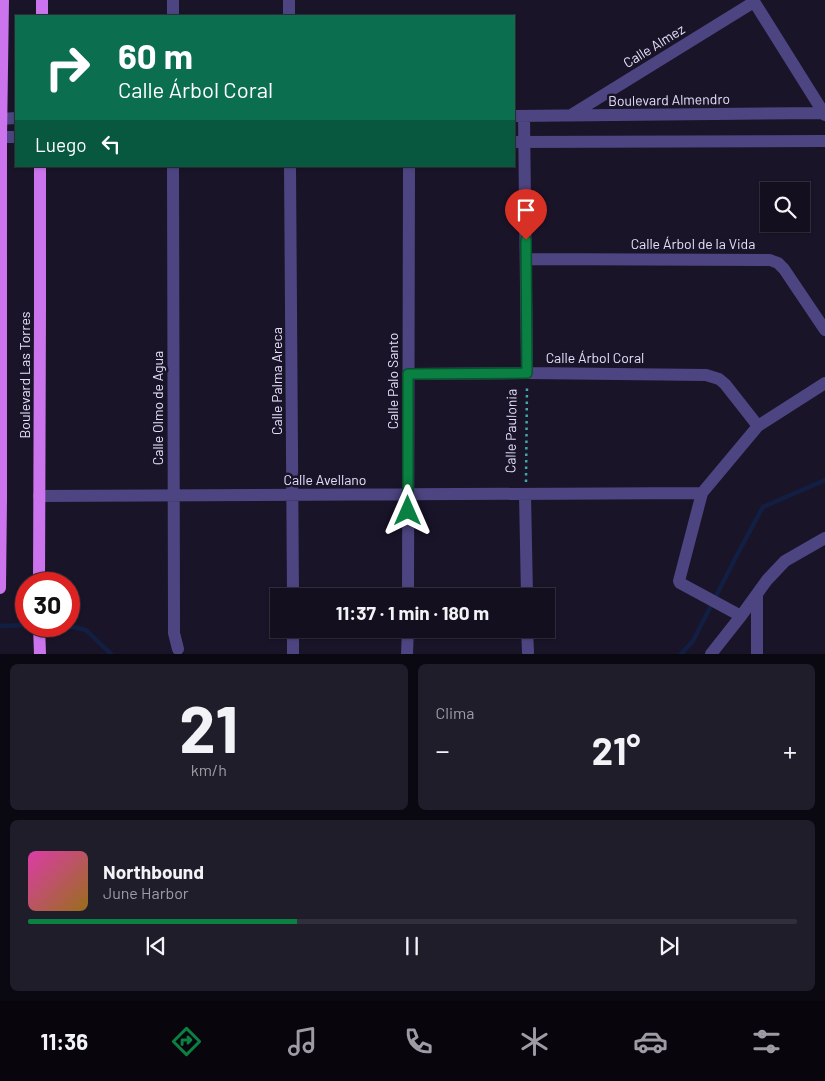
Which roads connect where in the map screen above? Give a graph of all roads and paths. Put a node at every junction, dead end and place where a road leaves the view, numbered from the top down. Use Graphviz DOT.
graph roads {
  1 [pos="3,0"];
  2 [pos="42,0"];
  3 [pos="173,0"];
  4 [pos="289,0"];
  5 [pos="753,1"];
  6 [pos="42,15"];
  7 [pos="173,15"];
  8 [pos="289,15"];
  9 [pos="825,114"];
  10 [pos="519,116"];
  11 [pos="571,116"];
  12 [pos="15,118"];
  13 [pos="1,119"];
  14 [pos="0,137"];
  15 [pos="15,137"];
  16 [pos="825,141"];
  17 [pos="519,142"];
  18 [pos="40,167"];
  19 [pos="173,167"];
  20 [pos="290,167"];
  21 [pos="409,167"];
  22 [pos="526,259"];
  23 [pos="0,261"];
  24 [pos="825,330"];
  25 [pos="527,373"];
  26 [pos="408,374"];
  27 [pos="1,378"];
  28 [pos="825,383"];
  29 [pos="758,426"];
  30 [pos="702,493"];
  31 [pos="408,494"];
  32 [pos="525,494"];
  33 [pos="292,495"];
  34 [pos="39,496"];
  35 [pos="174,496"];
  36 [pos="1,499"];
  37 [pos="825,539"];
  38 [pos="39,572"];
  39 [pos="0,588"];
  40 [pos="293,588"];
  41 [pos="408,588"];
  42 [pos="527,588"];
  43 [pos="757,594"];
  44 [pos="737,614"];
  45 [pos="39,637"];
  46 [pos="293,638"];
  47 [pos="408,638"];
  48 [pos="527,638"];
  49 [pos="178,649"];
  50 [pos="40,652"];
  51 [pos="528,652"];
  52 [pos="293,654"];
  53 [pos="408,654"];
  54 [pos="711,654"];
  55 [pos="757,654"];
  1 -- 13 [label="main road, Boulevard Las Torres"];
  2 -- 6 [label="main road"];
  3 -- 7 [label="street"];
  4 -- 8 [label="street"];
  5 -- 9 [label="street"];
  5 -- 11 [label="street, Calle Almez"];
  9 -- 11 [label="street, Boulevard Almendro"];
  10 -- 11 [label="street, Boulevard Almendro"];
  10 -- 17 [label="street, Calle Paulonia"];
  12 -- 13 [label="street"];
  13 -- 14 [label="main road, Boulevard Las Torres"];
  14 -- 15 [label="street"];
  14 -- 23 [label="main road, Boulevard Las Torres"];
  16 -- 17 [label="street"];
  17 -- 22 [label="street, Calle Paulonia"];
  18 -- 34 [label="main road, Boulevard Las Torres"];
  19 -- 35 [label="street, Calle Olmo de Agua"];
  20 -- 33 [label="street, Calle Palma Areca"];
  21 -- 26 [label="street, Calle Palo Santo"];
  22 -- 24 [label="street, Calle Árbol de la Vida"];
  22 -- 25 [label="street, Calle Paulonia"];
  23 -- 27 [label="main road, Boulevard Las Torres"];
  25 -- 26 [label="street, Calle Árbol Coral"];
  25 -- 29 [label="street, Calle Árbol Coral"];
  25 -- 32 [label="path, Calle Paulonia"];
  26 -- 31 [label="street, Calle Palo Santo"];
  27 -- 36 [label="main road, Boulevard Las Torres"];
  28 -- 29 [label="street"];
  29 -- 30 [label="street"];
  30 -- 32 [label="street, Calle Avellano"];
  30 -- 44 [label="street"];
  31 -- 32 [label="street, Calle Avellano"];
  31 -- 33 [label="street, Calle Avellano"];
  31 -- 41 [label="street, Calle Palo Santo"];
  32 -- 42 [label="street"];
  33 -- 35 [label="street, Calle Avellano"];
  33 -- 40 [label="street, Calle Palma Areca"];
  34 -- 35 [label="street, Calle Avellano"];
  34 -- 38 [label="main road, Boulevard Las Torres"];
  35 -- 49 [label="street, Calle Olmo de Agua"];
  36 -- 39 [label="main road, Boulevard Las Torres"];
  37 -- 43 [label="street"];
  43 -- 44 [label="street"];
  43 -- 55 [label="street"];
  44 -- 54 [label="street"];
  45 -- 50 [label="main road"];
  46 -- 52 [label="street"];
  47 -- 53 [label="street"];
  48 -- 51 [label="street"];
}
